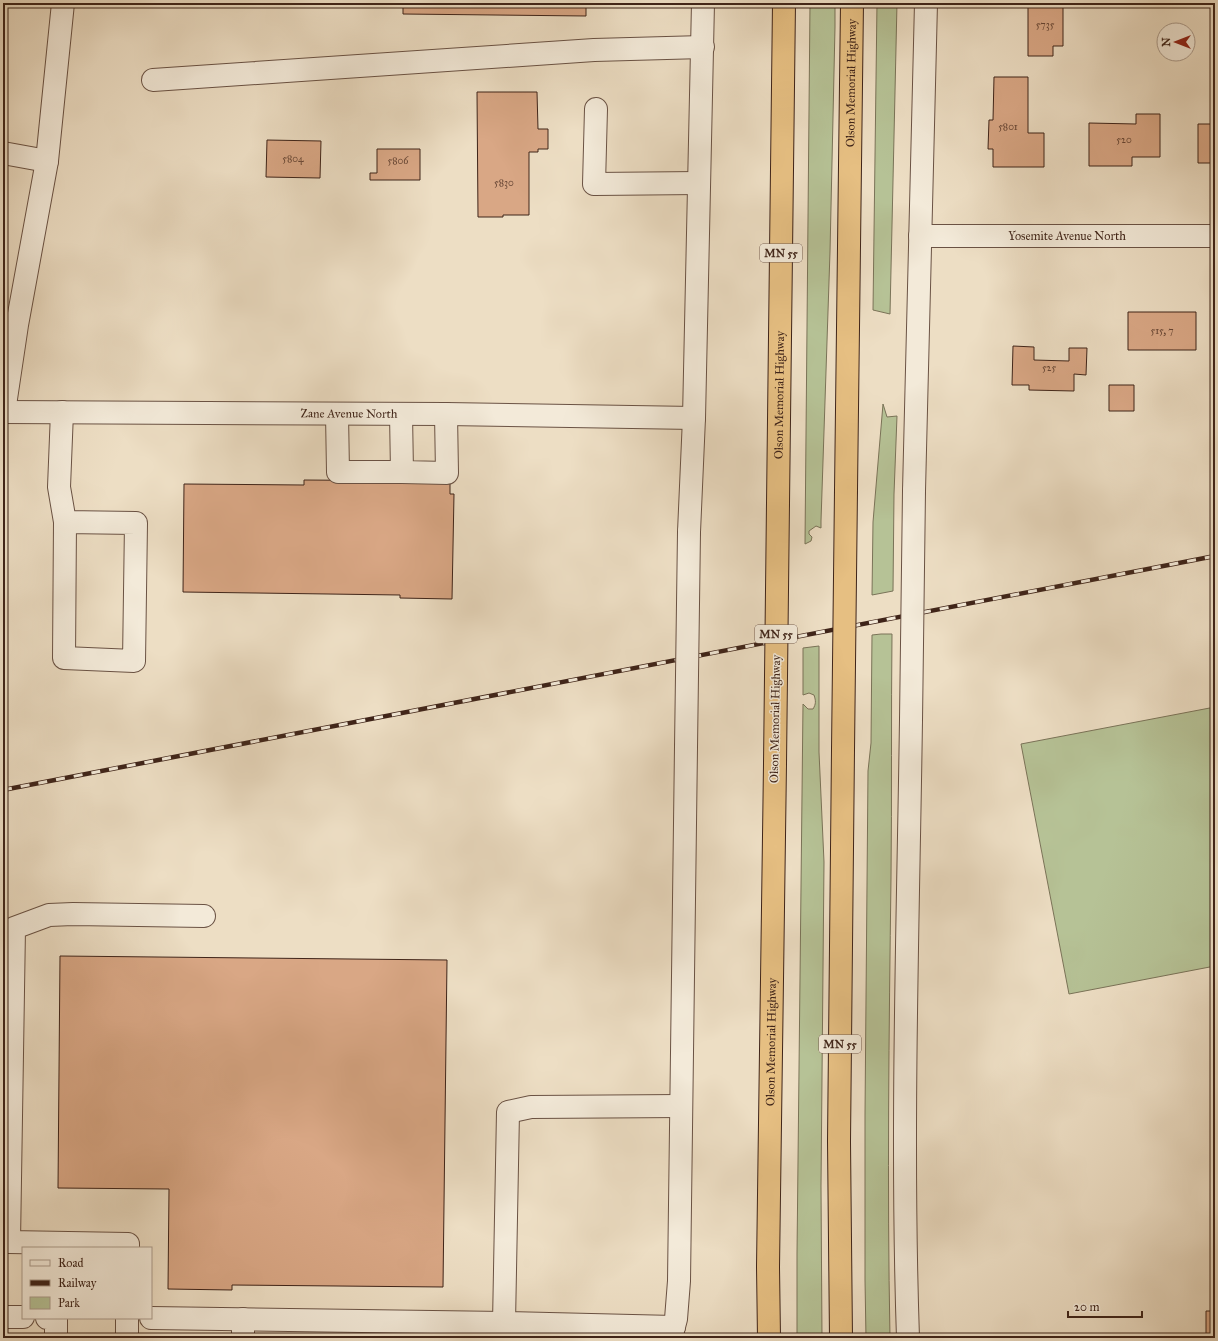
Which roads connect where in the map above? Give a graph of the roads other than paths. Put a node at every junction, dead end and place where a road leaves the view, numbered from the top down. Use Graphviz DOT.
graph roads {
  1 [pos="63,3"];
  2 [pos="703,3"];
  3 [pos="784,3"];
  4 [pos="852,3"];
  5 [pos="926,3"];
  6 [pos="703,47"];
  7 [pos="153,80"];
  8 [pos="596,109"];
  9 [pos="3,153"];
  10 [pos="47,161"];
  11 [pos="699,183"];
  12 [pos="920,236"];
  13 [pos="1215,236"];
  14 [pos="4,412"];
  15 [pos="62,412"];
  16 [pos="337,414"];
  17 [pos="401,414"];
  18 [pos="446,414"];
  19 [pos="694,418"];
  20 [pos="402,472"];
  21 [pos="65,522"];
  22 [pos="204,916"];
  23 [pos="681,1106"];
  24 [pos="128,1247"];
  25 [pos="3,1317"];
  26 [pos="22,1317"];
  27 [pos="152,1318"];
  28 [pos="56,1319"];
  29 [pos="127,1319"];
  30 [pos="504,1323"];
  31 [pos="243,1329"];
  32 [pos="423,1330"];
  33 [pos="673,1332"];
  34 [pos="56,1338"];
  35 [pos="127,1338"];
  36 [pos="769,1338"];
  37 [pos="841,1338"];
  38 [pos="908,1338"];
  1 -- 10 [label="street"];
  2 -- 6 [label="street"];
  3 -- 36 [label="highway, Olson Memorial Highway / MN 55, bridge"];
  4 -- 37 [label="highway, Olson Memorial Highway / MN 55, bridge"];
  5 -- 12 [label="street"];
  6 -- 7 [label="street"];
  6 -- 11 [label="street"];
  8 -- 11 [label="street"];
  9 -- 10 [label="street"];
  10 -- 14 [label="street"];
  11 -- 19 [label="street"];
  12 -- 13 [label="street, Yosemite Avenue North"];
  12 -- 38 [label="street, bridge"];
  14 -- 15 [label="street, Zane Avenue North"];
  15 -- 16 [label="street, Zane Avenue North"];
  15 -- 21 [label="street"];
  16 -- 17 [label="street, Zane Avenue North"];
  16 -- 20 [label="street"];
  17 -- 18 [label="street, Zane Avenue North"];
  17 -- 20 [label="street"];
  18 -- 19 [label="street, Zane Avenue North"];
  18 -- 20 [label="street"];
  19 -- 23 [label="street, bridge"];
  21 -- 21 [label="street"];
  22 -- 24 [label="street"];
  23 -- 30 [label="street"];
  23 -- 33 [label="street"];
  25 -- 26 [label="street"];
  27 -- 31 [label="street"];
  28 -- 34 [label="street"];
  29 -- 35 [label="street"];
  30 -- 32 [label="street"];
  30 -- 33 [label="street"];
  31 -- 32 [label="street"];
}
